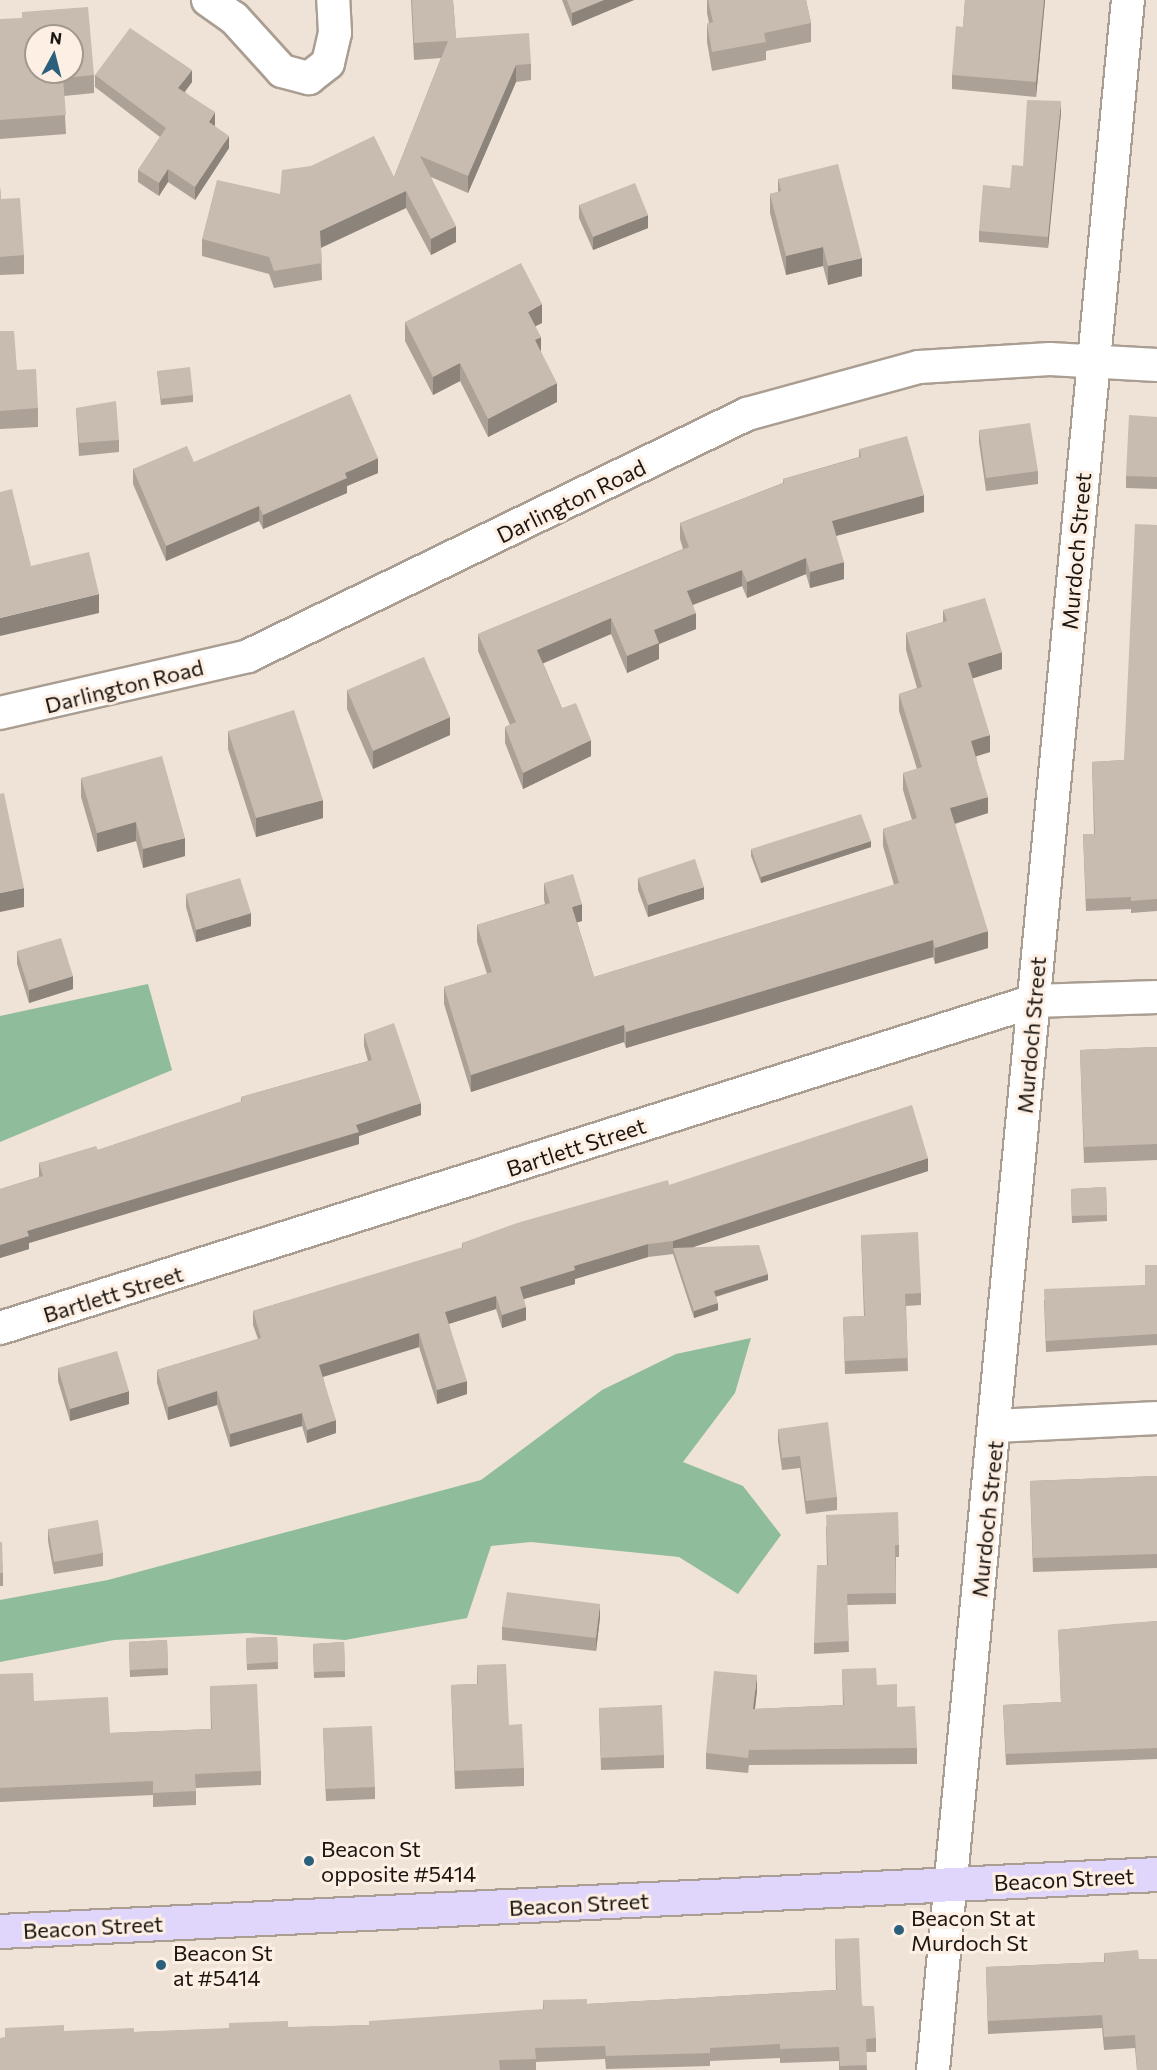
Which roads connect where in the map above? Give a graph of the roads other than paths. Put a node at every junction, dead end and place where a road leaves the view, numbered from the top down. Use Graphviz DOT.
graph roads {
  1 [pos="208,0"];
  2 [pos="333,0"];
  3 [pos="1128,0"];
  4 [pos="1093,362"];
  5 [pos="1157,365"];
  6 [pos="0,713"];
  7 [pos="1157,997"];
  8 [pos="1034,1001"];
  9 [pos="0,1328"];
  10 [pos="1157,1418"];
  11 [pos="996,1426"];
  12 [pos="1157,1874"];
  13 [pos="951,1884"];
  14 [pos="0,1931"];
  15 [pos="933,2070"];
  1 -- 2 [label="street"];
  3 -- 4 [label="street, Murdoch Street"];
  4 -- 5 [label="street, Darlington Road"];
  4 -- 6 [label="street, Darlington Road"];
  4 -- 8 [label="street, Murdoch Street"];
  7 -- 8 [label="street, Bartlett Street"];
  8 -- 9 [label="street, Bartlett Street"];
  8 -- 11 [label="street, Murdoch Street"];
  10 -- 11 [label="street"];
  11 -- 13 [label="street, Murdoch Street"];
  12 -- 13 [label="main road, Beacon Street"];
  13 -- 14 [label="main road, Beacon Street"];
  13 -- 15 [label="street, Murdoch Street"];
}
